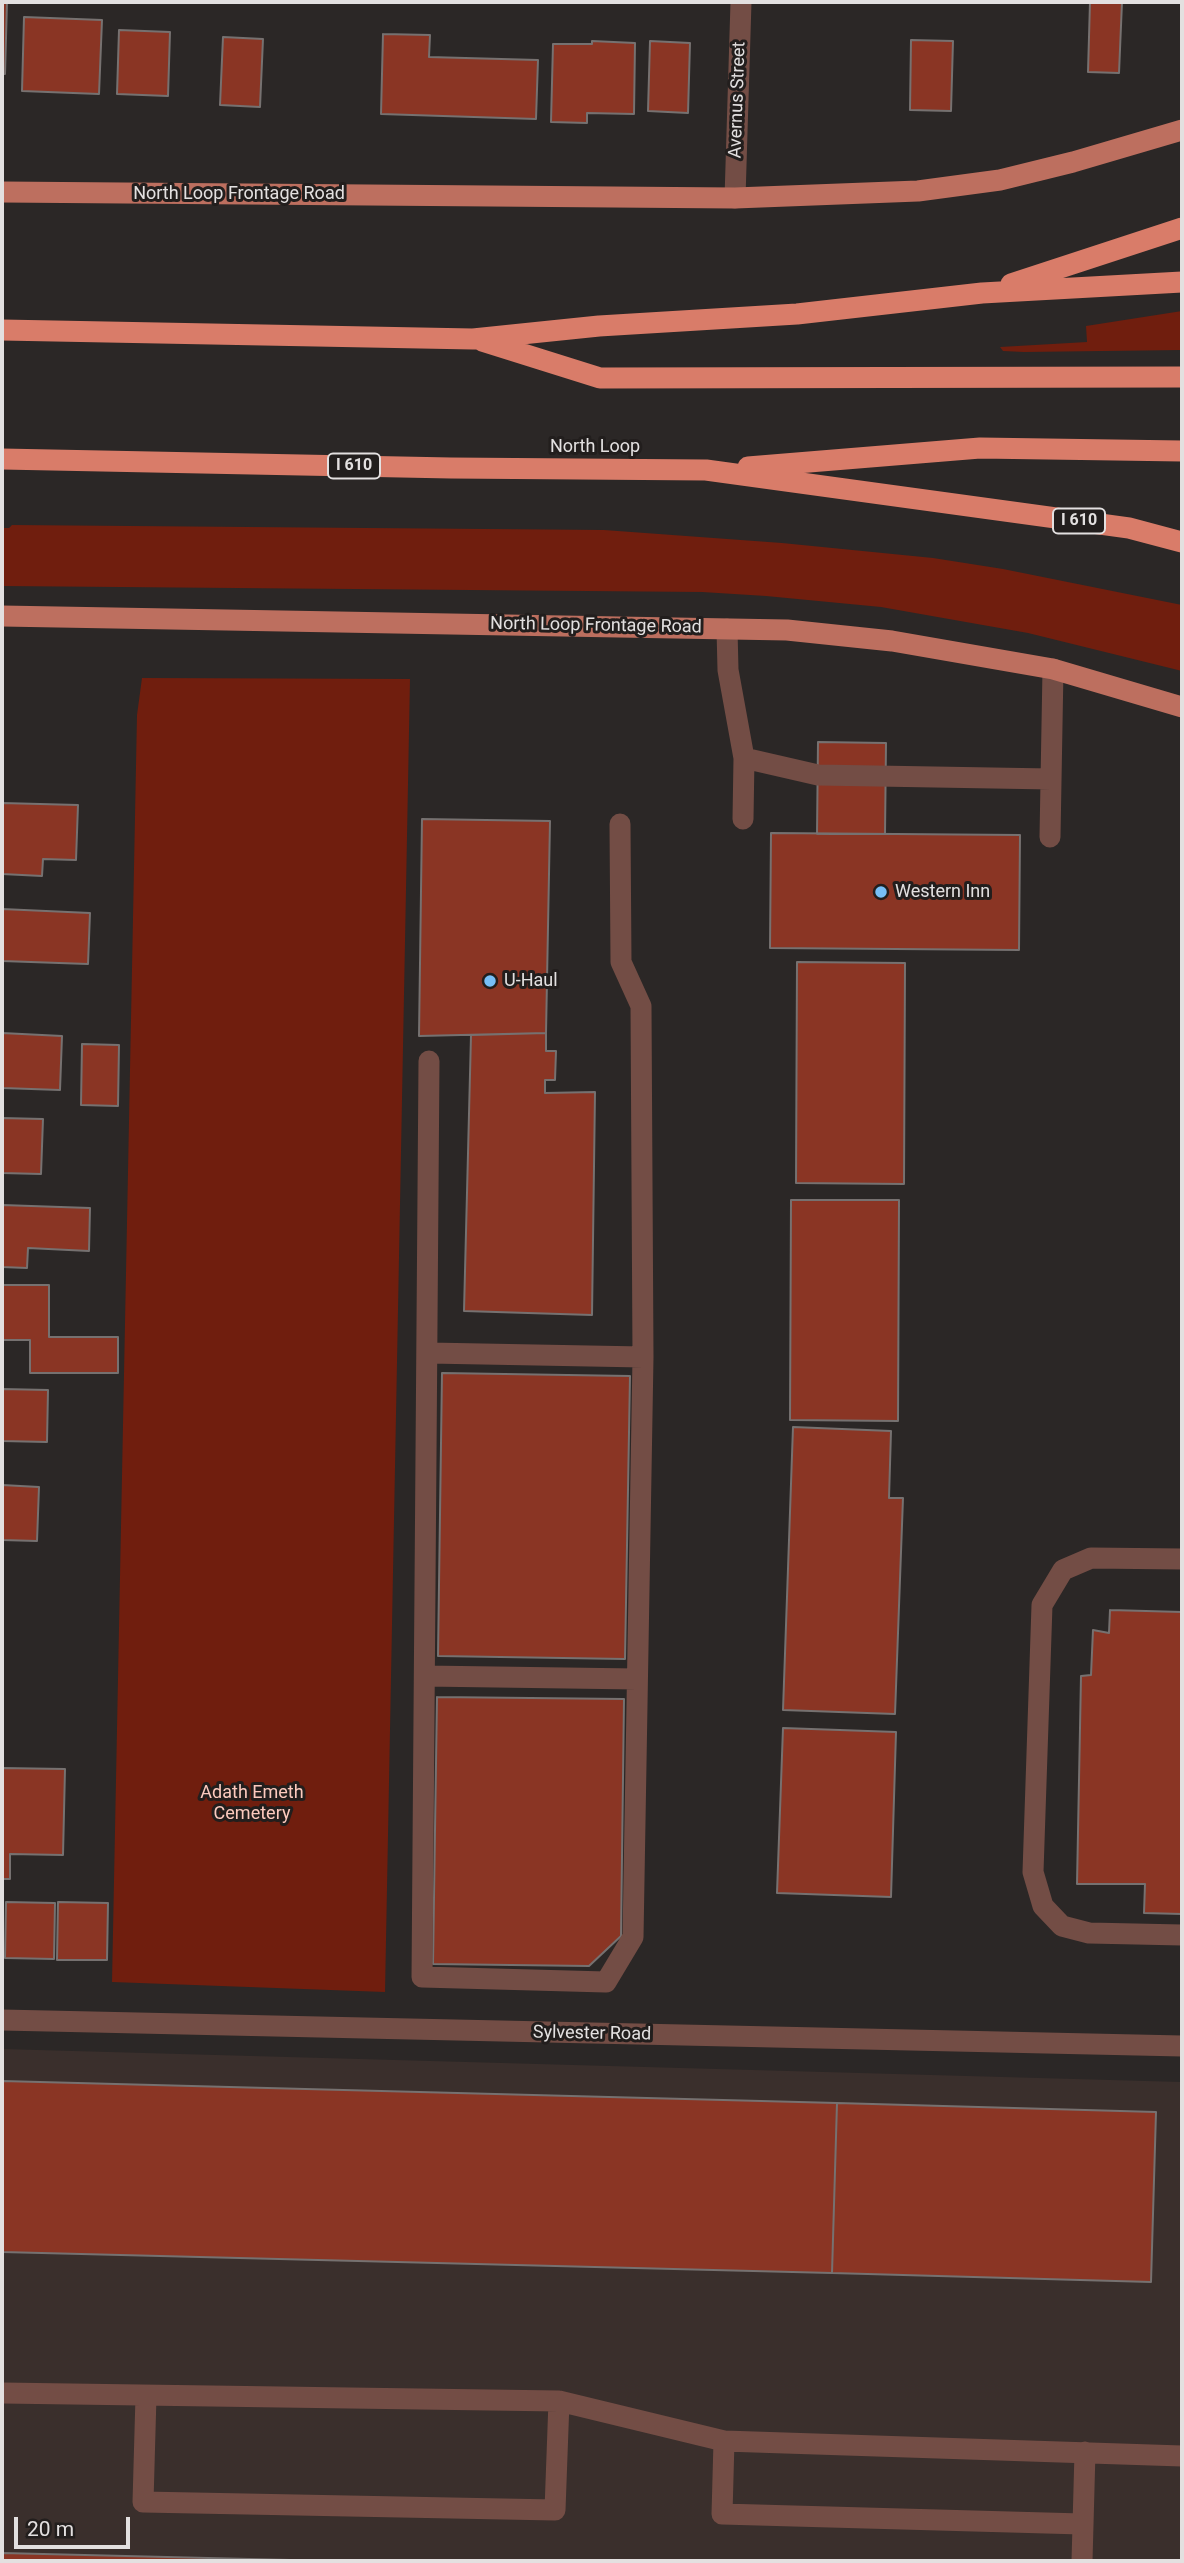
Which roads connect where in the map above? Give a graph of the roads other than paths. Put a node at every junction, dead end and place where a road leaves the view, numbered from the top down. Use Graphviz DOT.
graph roads {
  1 [pos="741,2"];
  2 [pos="1182,130"];
  3 [pos="2,192"];
  4 [pos="735,198"];
  5 [pos="1182,228"];
  6 [pos="1182,282"];
  7 [pos="982,293"];
  8 [pos="2,330"];
  9 [pos="473,339"];
  10 [pos="1182,377"];
  11 [pos="1182,451"];
  12 [pos="2,459"];
  13 [pos="706,470"];
  14 [pos="1182,542"];
  15 [pos="2,616"];
  16 [pos="727,629"];
  17 [pos="1053,669"];
  18 [pos="1182,707"];
  19 [pos="744,758"];
  20 [pos="1051,779"];
  21 [pos="743,819"];
  22 [pos="620,824"];
  23 [pos="1050,837"];
  24 [pos="429,1061"];
  25 [pos="429,1353"];
  26 [pos="643,1357"];
  27 [pos="1182,1559"];
  28 [pos="425,1676"];
  29 [pos="637,1679"];
  30 [pos="1182,1935"];
  31 [pos="2,2020"];
  32 [pos="1182,2046"];
  33 [pos="2,2393"];
  34 [pos="146,2396"];
  35 [pos="559,2401"];
  36 [pos="724,2441"];
  37 [pos="1085,2452"];
  38 [pos="1182,2456"];
  39 [pos="1082,2524"];
  40 [pos="1082,2561"];
  1 -- 4 [label="street, Avernus Street"];
  2 -- 4 [label="main road, North Loop Frontage Road"];
  3 -- 4 [label="main road, North Loop Frontage Road"];
  5 -- 7 [label="highway"];
  6 -- 7 [label="highway"];
  7 -- 9 [label="highway"];
  8 -- 9 [label="highway"];
  9 -- 10 [label="highway"];
  11 -- 13 [label="highway"];
  12 -- 13 [label="highway, North Loop / I 610"];
  13 -- 14 [label="highway, North Loop / I 610"];
  15 -- 16 [label="main road, North Loop Frontage Road"];
  16 -- 17 [label="main road, North Loop Frontage Road"];
  16 -- 19 [label="street"];
  17 -- 18 [label="main road, North Loop Frontage Road"];
  17 -- 20 [label="street"];
  19 -- 20 [label="street"];
  19 -- 21 [label="street"];
  20 -- 23 [label="street"];
  22 -- 26 [label="street"];
  24 -- 25 [label="street"];
  25 -- 26 [label="street"];
  25 -- 28 [label="street"];
  26 -- 29 [label="street"];
  27 -- 30 [label="street"];
  28 -- 29 [label="street"];
  28 -- 29 [label="street"];
  31 -- 32 [label="street, Sylvester Road"];
  33 -- 34 [label="street"];
  34 -- 35 [label="street"];
  34 -- 35 [label="street"];
  35 -- 36 [label="street"];
  36 -- 37 [label="street"];
  36 -- 39 [label="street"];
  37 -- 38 [label="street"];
  37 -- 39 [label="street"];
  39 -- 40 [label="street"];
}
